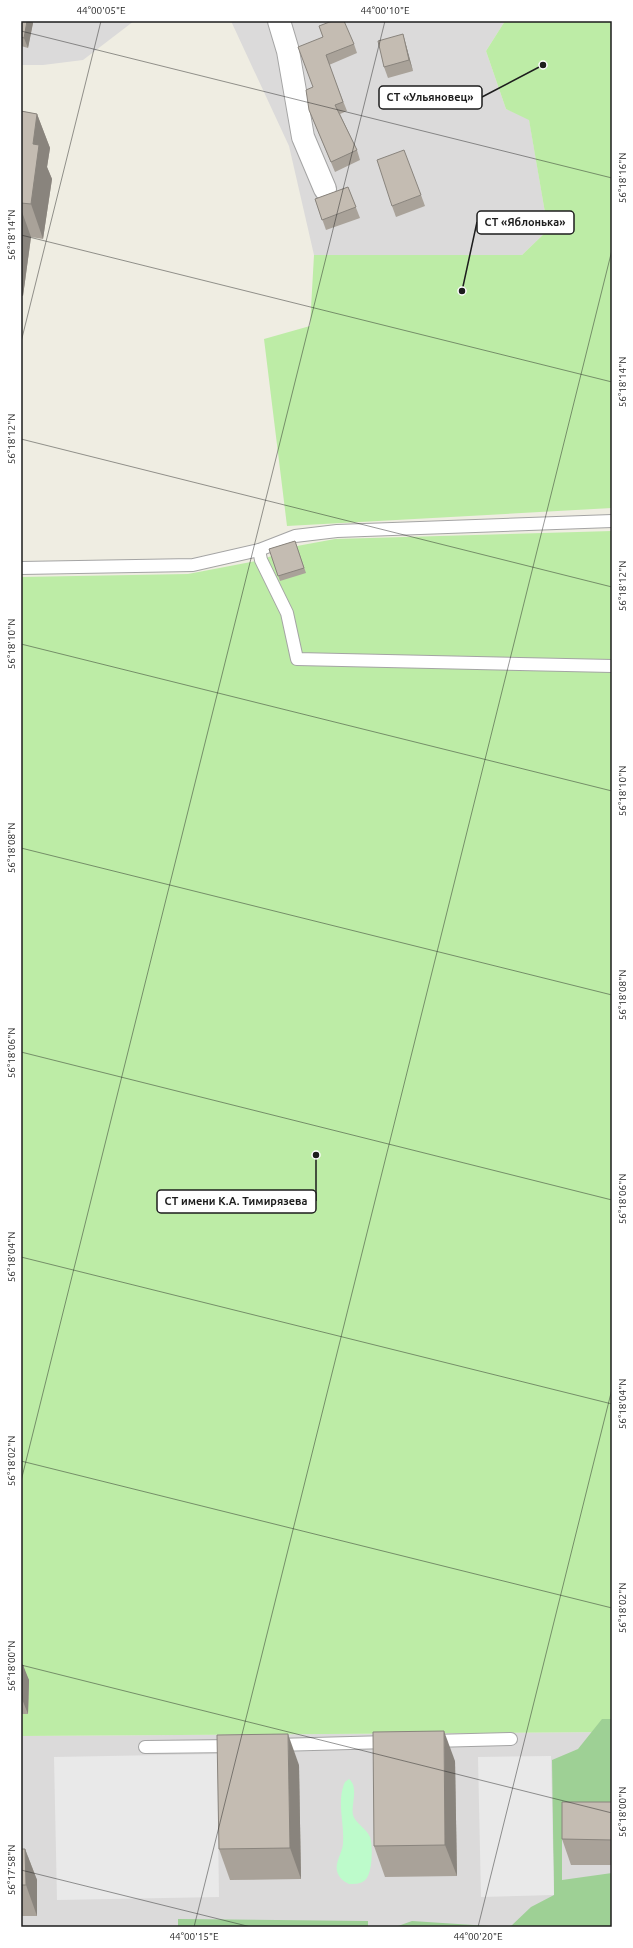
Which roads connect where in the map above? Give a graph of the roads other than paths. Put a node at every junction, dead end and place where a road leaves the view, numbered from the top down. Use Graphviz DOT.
graph roads {
  1 [pos="279,21"];
  2 [pos="325,189"];
  3 [pos="612,521"];
  4 [pos="259,550"];
  5 [pos="21,568"];
  6 [pos="612,666"];
  7 [pos="512,1739"];
  8 [pos="417,1741"];
  9 [pos="401,1742"];
  10 [pos="246,1745"];
  11 [pos="261,1745"];
  12 [pos="145,1747"];
  1 -- 2 [label="street"];
  3 -- 4 [label="lane"];
  4 -- 5 [label="lane"];
  4 -- 6 [label="lane"];
  7 -- 8 [label="lane"];
  9 -- 11 [label="lane"];
  10 -- 12 [label="lane"];
}
